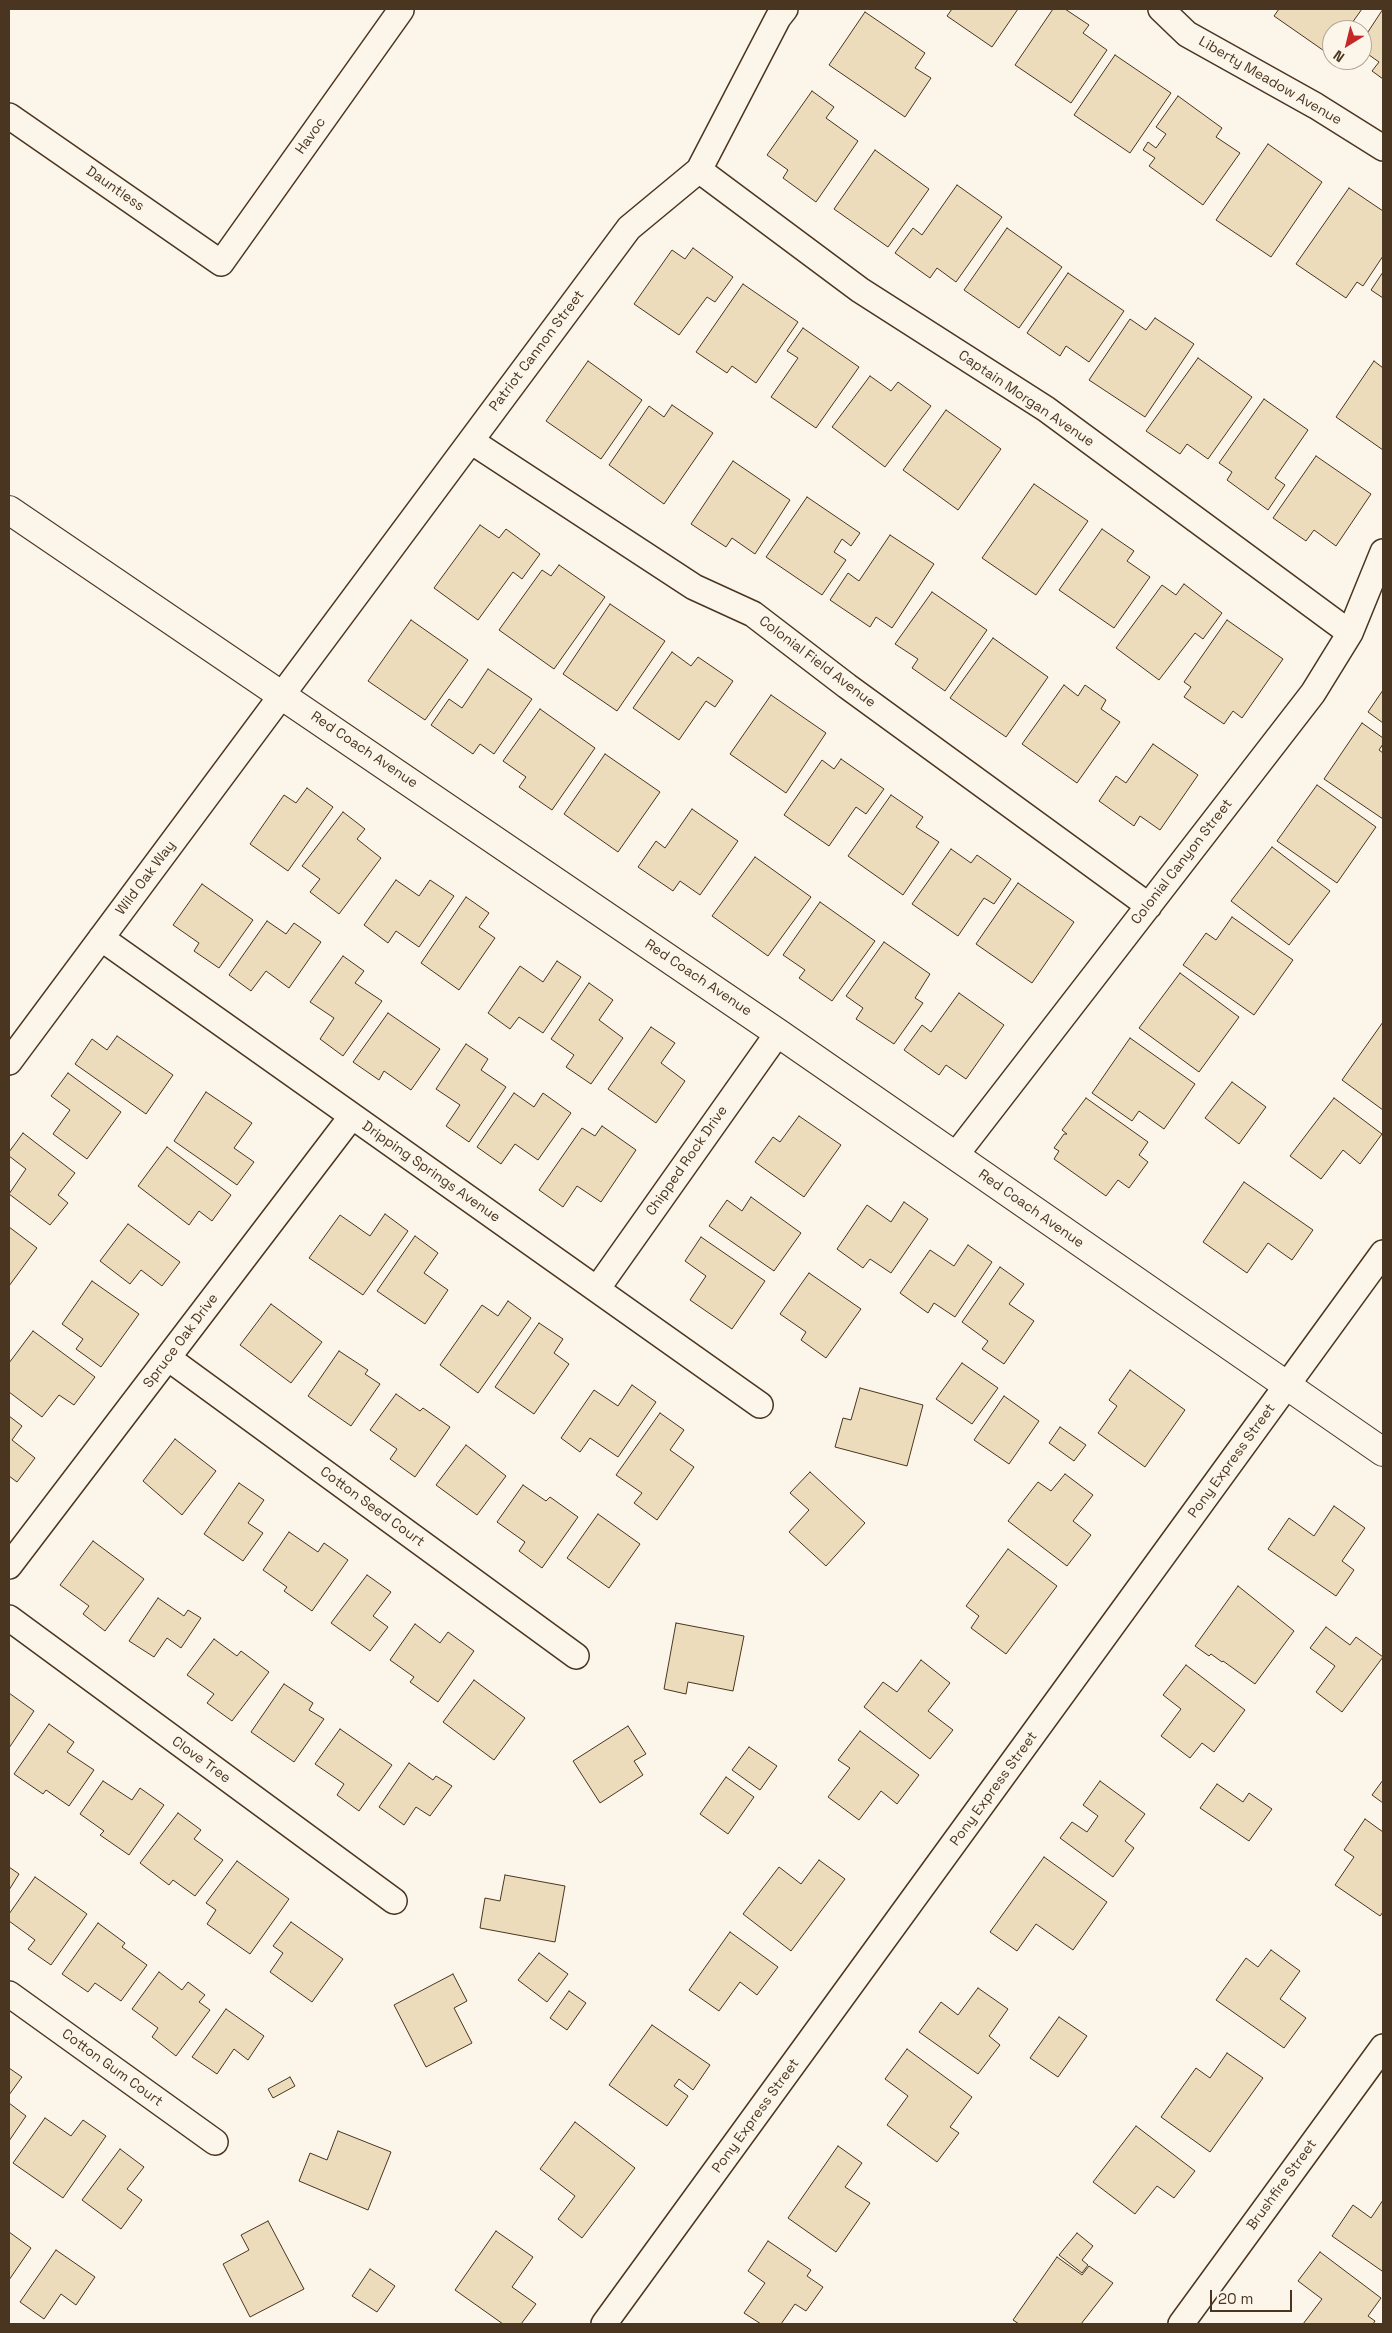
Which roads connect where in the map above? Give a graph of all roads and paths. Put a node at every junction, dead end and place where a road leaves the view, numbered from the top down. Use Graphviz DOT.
graph roads {
  1 [pos="400,9"];
  2 [pos="785,9"];
  3 [pos="1161,9"];
  4 [pos="9,116"];
  5 [pos="1383,148"];
  6 [pos="699,170"];
  7 [pos="221,262"];
  8 [pos="471,441"];
  9 [pos="9,510"];
  10 [pos="1383,552"];
  11 [pos="1350,633"];
  12 [pos="282,694"];
  13 [pos="1149,906"];
  14 [pos="101,938"];
  15 [pos="778,1033"];
  16 [pos="9,1062"];
  17 [pos="352,1116"];
  18 [pos="955,1156"];
  19 [pos="1383,1253"];
  20 [pos="597,1289"];
  21 [pos="168,1358"];
  22 [pos="1286,1386"];
  23 [pos="760,1405"];
  24 [pos="1383,1452"];
  25 [pos="9,1566"];
  26 [pos="9,1618"];
  27 [pos="576,1656"];
  28 [pos="394,1901"];
  29 [pos="9,1994"];
  30 [pos="1383,2047"];
  31 [pos="216,2142"];
  32 [pos="604,2324"];
  33 [pos="1181,2324"];
  1 -- 7 [label="street, Havoc"];
  2 -- 6 [label="street, Patriot Cannon Street"];
  3 -- 5 [label="street, Liberty Meadow Avenue"];
  4 -- 7 [label="street, Dauntless"];
  6 -- 8 [label="street, Patriot Cannon Street"];
  6 -- 11 [label="street, Captain Morgan Avenue"];
  8 -- 12 [label="street, Patriot Cannon Street"];
  8 -- 13 [label="street, Colonial Field Avenue"];
  9 -- 12 [label="street, Red Coach Avenue"];
  10 -- 11 [label="street, Colonial Canyon Street"];
  11 -- 13 [label="street, Colonial Canyon Street"];
  12 -- 14 [label="street, Wild Oak Way"];
  12 -- 15 [label="street, Red Coach Avenue"];
  13 -- 18 [label="street, Colonial Canyon Street"];
  14 -- 16 [label="street, Wild Oak Way"];
  14 -- 17 [label="street, Dripping Springs Avenue"];
  15 -- 18 [label="street, Red Coach Avenue"];
  15 -- 20 [label="street, Chipped Rock Drive"];
  17 -- 20 [label="street, Dripping Springs Avenue"];
  17 -- 21 [label="street, Spruce Oak Drive"];
  18 -- 22 [label="street, Red Coach Avenue"];
  19 -- 22 [label="street, Pony Express Street"];
  20 -- 23 [label="street, Dripping Springs Avenue"];
  21 -- 25 [label="street, Spruce Oak Drive"];
  21 -- 27 [label="street, Cotton Seed Court"];
  22 -- 24 [label="street, Red Coach Avenue"];
  22 -- 32 [label="street, Pony Express Street"];
  26 -- 28 [label="street, Clove Tree"];
  29 -- 31 [label="street, Cotton Gum Court"];
  30 -- 33 [label="street, Brushfire Street"];
}
